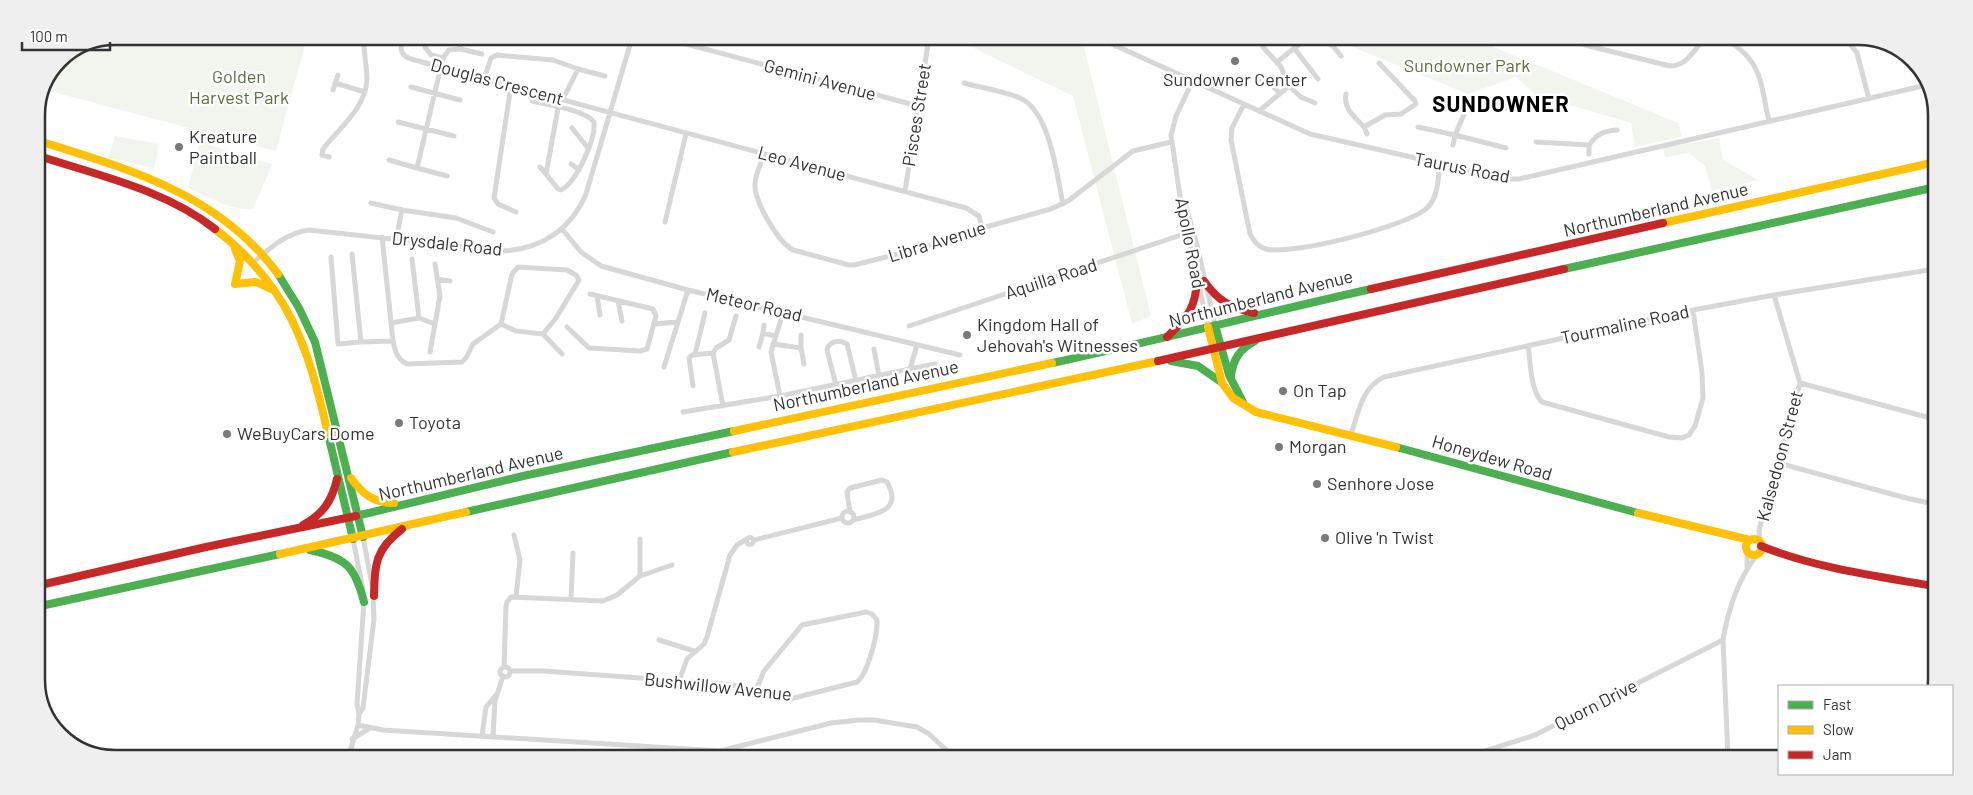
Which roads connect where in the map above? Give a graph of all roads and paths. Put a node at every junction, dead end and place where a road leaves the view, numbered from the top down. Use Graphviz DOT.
graph roads {
  1 [pos="363,45"];
  2 [pos="401,45"];
  3 [pos="425,45"];
  4 [pos="461,45"];
  5 [pos="630,45"];
  6 [pos="690,45"];
  7 [pos="928,45"];
  8 [pos="1298,45"];
  9 [pos="1331,45"];
  10 [pos="1583,45"];
  11 [pos="1699,45"];
  12 [pos="1734,45"];
  13 [pos="1851,45"];
  14 [pos="1115,46"];
  15 [pos="1263,47"];
  16 [pos="1294,48"];
  17 [pos="460,49"];
  18 [pos="482,54"];
  19 [pos="1341,56"];
  20 [pos="443,58"];
  21 [pos="1277,62"];
  22 [pos="1379,63"];
  23 [pos="442,67"];
  24 [pos="578,69"];
  25 [pos="338,75"];
  26 [pos="604,76"];
  27 [pos="1256,78"];
  28 [pos="484,79"];
  29 [pos="1318,80"];
  30 [pos="1192,82"];
  31 [pos="335,83"];
  32 [pos="964,83"];
  33 [pos="411,86"];
  34 [pos="511,86"];
  35 [pos="1289,86"];
  36 [pos="1922,86"];
  37 [pos="333,90"];
  38 [pos="365,92"];
  39 [pos="435,93"];
  40 [pos="1280,94"];
  41 [pos="1346,94"];
  42 [pos="562,98"];
  43 [pos="1869,99"];
  44 [pos="460,100"];
  45 [pos="532,100"];
  46 [pos="1315,103"];
  47 [pos="1244,104"];
  48 [pos="918,106"];
  49 [pos="558,108"];
  50 [pos="1258,111"];
  51 [pos="1520,111"];
  52 [pos="611,112"];
  53 [pos="1769,121"];
  54 [pos="398,122"];
  55 [pos="1364,127"];
  56 [pos="1418,127"];
  57 [pos="572,128"];
  58 [pos="427,129"];
  59 [pos="1617,130"];
  60 [pos="686,134"];
  61 [pos="1367,134"];
  62 [pos="1455,135"];
  63 [pos="454,136"];
  64 [pos="1171,142"];
  65 [pos="1536,142"];
  66 [pos="45,143"];
  67 [pos="1453,145"];
  68 [pos="1589,145"];
  69 [pos="588,148"];
  70 [pos="1506,148"];
  71 [pos="1589,154"];
  72 [pos="764,155"];
  73 [pos="329,157"];
  74 [pos="45,158"];
  75 [pos="389,160"];
  76 [pos="571,164"];
  77 [pos="1928,164"];
  78 [pos="1440,165"];
  79 [pos="540,167"];
  80 [pos="417,168"];
  81 [pos="579,170"];
  82 [pos="546,174"];
  83 [pos="447,176"];
  84 [pos="1928,189"];
  85 [pos="905,191"];
  86 [pos="371,203"];
  87 [pos="1063,204"];
  88 [pos="402,210"];
  89 [pos="516,212"];
  90 [pos="665,222"];
  91 [pos="982,228"];
  92 [pos="562,229"];
  93 [pos="493,232"];
  94 [pos="1190,232"];
  95 [pos="382,237"];
  96 [pos="396,239"];
  97 [pos="233,245"];
  98 [pos="263,254"];
  99 [pos="352,254"];
  100 [pos="331,257"];
  101 [pos="412,259"];
  102 [pos="253,263"];
  103 [pos="435,264"];
  104 [pos="1928,270"];
  105 [pos="437,279"];
  106 [pos="1200,280"];
  107 [pos="450,281"];
  108 [pos="274,290"];
  109 [pos="688,290"];
  110 [pos="590,294"];
  111 [pos="1774,295"];
  112 [pos="597,296"];
  113 [pos="618,301"];
  114 [pos="1693,310"];
  115 [pos="782,312"];
  116 [pos="705,313"];
  117 [pos="1258,314"];
  118 [pos="600,315"];
  119 [pos="736,316"];
  120 [pos="419,318"];
  121 [pos="622,321"];
  122 [pos="678,322"];
  123 [pos="391,323"];
  124 [pos="435,324"];
  125 [pos="501,324"];
  126 [pos="654,324"];
  127 [pos="764,325"];
  128 [pos="909,326"];
  129 [pos="1211,326"];
  130 [pos="567,327"];
  131 [pos="543,334"];
  132 [pos="763,334"];
  133 [pos="801,335"];
  134 [pos="775,336"];
  135 [pos="1264,336"];
  136 [pos="1166,338"];
  137 [pos="578,340"];
  138 [pos="393,341"];
  139 [pos="361,342"];
  140 [pos="573,344"];
  141 [pos="773,344"];
  142 [pos="917,345"];
  143 [pos="759,346"];
  144 [pos="1528,346"];
  145 [pos="1217,347"];
  146 [pos="801,348"];
  147 [pos="874,349"];
  148 [pos="430,352"];
  149 [pos="714,353"];
  150 [pos="562,354"];
  151 [pos="696,354"];
  152 [pos="960,355"];
  153 [pos="1162,360"];
  154 [pos="804,364"];
  155 [pos="935,364"];
  156 [pos="664,367"];
  157 [pos="910,369"];
  158 [pos="880,376"];
  159 [pos="856,381"];
  160 [pos="1231,382"];
  161 [pos="1222,383"];
  162 [pos="1800,383"];
  163 [pos="836,385"];
  164 [pos="693,386"];
  165 [pos="780,396"];
  166 [pos="724,406"];
  167 [pos="1248,407"];
  168 [pos="683,412"];
  169 [pos="1928,417"];
  170 [pos="1351,434"];
  171 [pos="1778,463"];
  172 [pos="347,472"];
  173 [pos="337,474"];
  174 [pos="408,502"];
  175 [pos="1928,503"];
  176 [pos="850,512"];
  177 [pos="357,516"];
  178 [pos="347,518"];
  179 [pos="842,518"];
  180 [pos="853,520"];
  181 [pos="406,527"];
  182 [pos="297,529"];
  183 [pos="514,536"];
  184 [pos="1729,536"];
  185 [pos="363,537"];
  186 [pos="353,539"];
  187 [pos="640,539"];
  188 [pos="1756,546"];
  189 [pos="305,549"];
  190 [pos="1746,550"];
  191 [pos="573,553"];
  192 [pos="672,565"];
  193 [pos="1747,568"];
  194 [pos="640,576"];
  195 [pos="45,584"];
  196 [pos="1928,585"];
  197 [pos="374,596"];
  198 [pos="516,596"];
  199 [pos="571,599"];
  200 [pos="364,602"];
  201 [pos="45,605"];
  202 [pos="659,640"];
  203 [pos="1723,640"];
  204 [pos="694,651"];
  205 [pos="504,667"];
  206 [pos="510,671"];
  207 [pos="503,676"];
  208 [pos="679,681"];
  209 [pos="756,690"];
  210 [pos="496,694"];
  211 [pos="359,714"];
  212 [pos="358,724"];
  213 [pos="371,728"];
  214 [pos="482,736"];
  215 [pos="493,737"];
  216 [pos="352,739"];
  217 [pos="350,750"];
  218 [pos="704,750"];
  219 [pos="724,750"];
  220 [pos="947,750"];
  221 [pos="1488,750"];
  222 [pos="1728,750"];
  1 -- 38 [label="street"];
  2 -- 23 [label="street, Douglas Crescent"];
  3 -- 20 [label="street"];
  4 -- 17 [label="street"];
  5 -- 52 [label="street, Drysdale Road"];
  6 -- 48 [label="street, Gemini Avenue"];
  7 -- 48 [label="street, Pisces Street"];
  8 -- 16 [label="street"];
  9 -- 19 [label="street"];
  10 -- 11 [label="street"];
  12 -- 53 [label="street"];
  13 -- 43 [label="street"];
  14 -- 30 [label="street, Taurus Road"];
  15 -- 21 [label="street"];
  16 -- 21 [label="street"];
  16 -- 29 [label="street"];
  17 -- 18 [label="street"];
  17 -- 20 [label="street"];
  20 -- 23 [label="street"];
  21 -- 35 [label="street"];
  22 -- 55 [label="street"];
  23 -- 28 [label="street, Douglas Crescent"];
  23 -- 39 [label="street"];
  24 -- 26 [label="street"];
  24 -- 28 [label="street"];
  24 -- 42 [label="street"];
  25 -- 31 [label="street"];
  27 -- 40 [label="street"];
  28 -- 34 [label="street, Douglas Crescent"];
  30 -- 47 [label="street, Taurus Road"];
  30 -- 64 [label="street, Apollo Road"];
  31 -- 37 [label="street"];
  31 -- 38 [label="street"];
  32 -- 87 [label="street"];
  33 -- 39 [label="street"];
  34 -- 42 [label="street, Douglas Crescent"];
  34 -- 89 [label="street"];
  35 -- 40 [label="street"];
  35 -- 46 [label="street"];
  36 -- 43 [label="street, Taurus Road"];
  38 -- 73 [label="street"];
  39 -- 44 [label="street"];
  39 -- 58 [label="street"];
  40 -- 50 [label="street"];
  41 -- 55 [label="street"];
  42 -- 49 [label="street"];
  42 -- 52 [label="street, Douglas Crescent"];
  43 -- 53 [label="street, Taurus Road"];
  45 -- 49 [label="street"];
  47 -- 50 [label="street, Taurus Road"];
  47 -- 78 [label="street"];
  48 -- 85 [label="street, Pisces Street"];
  49 -- 69 [label="street"];
  49 -- 82 [label="street"];
  50 -- 78 [label="street, Taurus Road"];
  51 -- 62 [label="street"];
  52 -- 60 [label="street, Leo Avenue"];
  52 -- 92 [label="street, Drysdale Road"];
  53 -- 78 [label="street, Taurus Road"];
  54 -- 58 [label="street"];
  55 -- 61 [label="street"];
  56 -- 62 [label="street"];
  57 -- 69 [label="street"];
  58 -- 63 [label="street"];
  58 -- 80 [label="street"];
  59 -- 68 [label="street"];
  60 -- 72 [label="street, Leo Avenue"];
  60 -- 90 [label="street"];
  62 -- 67 [label="street"];
  62 -- 70 [label="street"];
  64 -- 87 [label="street, Libra Avenue"];
  64 -- 94 [label="street, Apollo Road"];
  65 -- 68 [label="street"];
  66 -- 98 [label="main road"];
  68 -- 71 [label="street"];
  69 -- 81 [label="street"];
  72 -- 85 [label="street, Leo Avenue"];
  72 -- 91 [label="street, Libra Avenue"];
  74 -- 97 [label="main road"];
  75 -- 80 [label="street"];
  76 -- 81 [label="street"];
  77 -- 117 [label="main road, Northumberland Avenue"];
  79 -- 82 [label="street"];
  80 -- 83 [label="street"];
  81 -- 82 [label="street"];
  84 -- 135 [label="main road, Northumberland Avenue"];
  85 -- 91 [label="street, Leo Avenue"];
  86 -- 88 [label="street"];
  87 -- 91 [label="street, Libra Avenue"];
  88 -- 93 [label="street"];
  88 -- 96 [label="street"];
  92 -- 96 [label="street, Drysdale Road"];
  92 -- 109 [label="street, Meteor Road"];
  94 -- 106 [label="street, Apollo Road"];
  94 -- 128 [label="street, Aquilla Road"];
  95 -- 96 [label="street, Drysdale Road"];
  95 -- 98 [label="street, Drysdale Road"];
  95 -- 123 [label="street"];
  97 -- 102 [label="main road"];
  97 -- 108 [label="main road"];
  98 -- 102 [label="street, Drysdale Road"];
  98 -- 172 [label="main road"];
  99 -- 139 [label="street"];
  100 -- 139 [label="street"];
  101 -- 120 [label="street"];
  102 -- 108 [label="main road"];
  103 -- 105 [label="street"];
  104 -- 111 [label="street, Tourmaline Road"];
  105 -- 107 [label="street"];
  105 -- 124 [label="street"];
  106 -- 117 [label="main road"];
  106 -- 129 [label="street, Apollo Road"];
  106 -- 136 [label="main road"];
  108 -- 173 [label="main road"];
  109 -- 115 [label="street, Meteor Road"];
  109 -- 122 [label="street"];
  110 -- 112 [label="street"];
  111 -- 114 [label="street, Tourmaline Road"];
  111 -- 162 [label="street, Kalsedoon Street"];
  112 -- 113 [label="street"];
  112 -- 118 [label="street"];
  113 -- 121 [label="street"];
  113 -- 126 [label="street"];
  114 -- 144 [label="street, Tourmaline Road"];
  114 -- 144 [label="street"];
  115 -- 134 [label="street"];
  115 -- 142 [label="street, Meteor Road"];
  116 -- 151 [label="street"];
  117 -- 129 [label="main road, Northumberland Avenue"];
  119 -- 149 [label="street"];
  120 -- 123 [label="street"];
  120 -- 124 [label="street"];
  122 -- 126 [label="street"];
  122 -- 156 [label="street"];
  123 -- 138 [label="street"];
  124 -- 148 [label="street"];
  125 -- 131 [label="street"];
  125 -- 131 [label="street"];
  125 -- 138 [label="street"];
  126 -- 137 [label="street"];
  127 -- 132 [label="street"];
  129 -- 136 [label="main road, Northumberland Avenue"];
  129 -- 145 [label="main road, Honeydew Road"];
  130 -- 137 [label="street"];
  131 -- 150 [label="street"];
  132 -- 134 [label="street"];
  132 -- 143 [label="street"];
  133 -- 146 [label="street"];
  134 -- 141 [label="street"];
  135 -- 145 [label="main road, Northumberland Avenue"];
  135 -- 160 [label="main road"];
  136 -- 174 [label="main road, Northumberland Avenue"];
  137 -- 140 [label="street"];
  138 -- 139 [label="street"];
  141 -- 146 [label="street"];
  141 -- 165 [label="street"];
  142 -- 152 [label="street, Meteor Road"];
  142 -- 157 [label="street"];
  144 -- 170 [label="street, Tourmaline Road"];
  145 -- 153 [label="main road, Northumberland Avenue"];
  145 -- 160 [label="main road, Honeydew Road"];
  145 -- 161 [label="main road, Honeydew Road"];
  146 -- 154 [label="street"];
  147 -- 158 [label="street"];
  149 -- 151 [label="street"];
  149 -- 166 [label="street"];
  151 -- 164 [label="street"];
  153 -- 161 [label="main road"];
  153 -- 181 [label="main road, Northumberland Avenue"];
  155 -- 157 [label="street"];
  157 -- 158 [label="street"];
  158 -- 159 [label="street"];
  159 -- 163 [label="street"];
  159 -- 163 [label="street"];
  160 -- 167 [label="main road, Honeydew Road"];
  161 -- 167 [label="main road, Honeydew Road"];
  162 -- 169 [label="street"];
  162 -- 171 [label="street, Kalsedoon Street"];
  163 -- 165 [label="street"];
  165 -- 166 [label="street"];
  166 -- 168 [label="street"];
  167 -- 170 [label="main road, Honeydew Road"];
  170 -- 184 [label="main road, Honeydew Road"];
  171 -- 175 [label="street"];
  171 -- 188 [label="street, Kalsedoon Street"];
  172 -- 174 [label="main road"];
  172 -- 177 [label="main road"];
  173 -- 178 [label="main road"];
  173 -- 182 [label="main road"];
  174 -- 177 [label="main road, Northumberland Avenue"];
  176 -- 179 [label="street"];
  176 -- 180 [label="street"];
  176 -- 180 [label="street"];
  177 -- 178 [label="main road, Northumberland Avenue"];
  177 -- 185 [label="main road"];
  178 -- 182 [label="main road, Northumberland Avenue"];
  178 -- 186 [label="main road"];
  179 -- 180 [label="street"];
  179 -- 204 [label="street"];
  181 -- 185 [label="main road, Northumberland Avenue"];
  181 -- 197 [label="main road"];
  182 -- 195 [label="main road, Northumberland Avenue"];
  183 -- 198 [label="street"];
  184 -- 188 [label="main road, Honeydew Road"];
  184 -- 190 [label="main road, Honeydew Road"];
  185 -- 186 [label="main road, Northumberland Avenue"];
  185 -- 197 [label="street"];
  186 -- 189 [label="main road, Northumberland Avenue"];
  186 -- 200 [label="street"];
  187 -- 194 [label="street"];
  188 -- 190 [label="main road"];
  188 -- 190 [label="main road"];
  188 -- 193 [label="street"];
  188 -- 196 [label="main road, Honeydew Road"];
  189 -- 200 [label="main road"];
  189 -- 201 [label="main road, Northumberland Avenue"];
  190 -- 193 [label="street"];
  191 -- 199 [label="street"];
  192 -- 194 [label="street"];
  193 -- 203 [label="street"];
  194 -- 199 [label="street"];
  197 -- 211 [label="street"];
  198 -- 199 [label="street"];
  198 -- 205 [label="street"];
  200 -- 211 [label="street"];
  202 -- 204 [label="street"];
  203 -- 221 [label="street, Quorn Drive"];
  203 -- 222 [label="street"];
  204 -- 208 [label="street"];
  205 -- 206 [label="street"];
  205 -- 207 [label="street"];
  206 -- 207 [label="street"];
  206 -- 208 [label="street, Bushwillow Avenue"];
  207 -- 210 [label="street"];
  208 -- 209 [label="street, Bushwillow Avenue"];
  209 -- 209 [label="street, Bushwillow Avenue"];
  210 -- 214 [label="street"];
  210 -- 215 [label="street"];
  211 -- 212 [label="street"];
  212 -- 213 [label="street"];
  212 -- 216 [label="street"];
  213 -- 214 [label="street"];
  213 -- 216 [label="street"];
  214 -- 215 [label="street"];
  215 -- 218 [label="street"];
  216 -- 217 [label="street"];
  219 -- 220 [label="street"];
}
